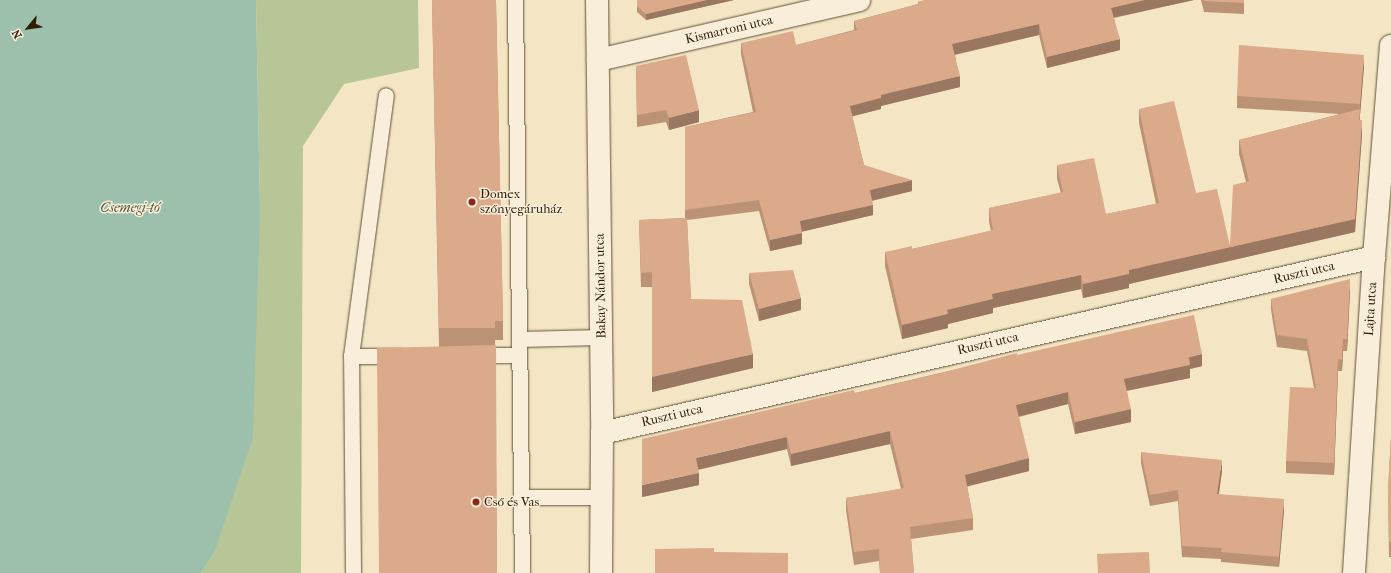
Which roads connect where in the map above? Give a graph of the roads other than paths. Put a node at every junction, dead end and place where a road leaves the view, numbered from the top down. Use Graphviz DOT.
graph roads {
  1 [pos="515,0"];
  2 [pos="597,0"];
  3 [pos="859,0"];
  4 [pos="1391,46"];
  5 [pos="598,60"];
  6 [pos="386,95"];
  7 [pos="1374,258"];
  8 [pos="601,337"];
  9 [pos="519,339"];
  10 [pos="458,355"];
  11 [pos="519,355"];
  12 [pos="351,356"];
  13 [pos="412,356"];
  14 [pos="602,433"];
  15 [pos="522,497"];
  16 [pos="602,497"];
  17 [pos="353,573"];
  18 [pos="522,573"];
  19 [pos="601,573"];
  20 [pos="1354,573"];
  1 -- 9 [label="lane"];
  2 -- 5 [label="street, Bakay Nándor utca"];
  3 -- 5 [label="street, Kismartoni utca"];
  4 -- 7 [label="street, Lajta utca"];
  5 -- 8 [label="street, Bakay Nándor utca"];
  6 -- 12 [label="lane"];
  7 -- 14 [label="street, Ruszti utca"];
  7 -- 20 [label="street, Lajta utca"];
  8 -- 9 [label="lane"];
  8 -- 14 [label="street, Bakay Nándor utca"];
  9 -- 11 [label="lane"];
  10 -- 11 [label="lane"];
  11 -- 15 [label="lane"];
  12 -- 13 [label="lane"];
  12 -- 17 [label="lane"];
  14 -- 16 [label="street, Bakay Nándor utca"];
  15 -- 16 [label="lane"];
  15 -- 18 [label="lane"];
  16 -- 19 [label="street, Bakay Nándor utca"];
}
